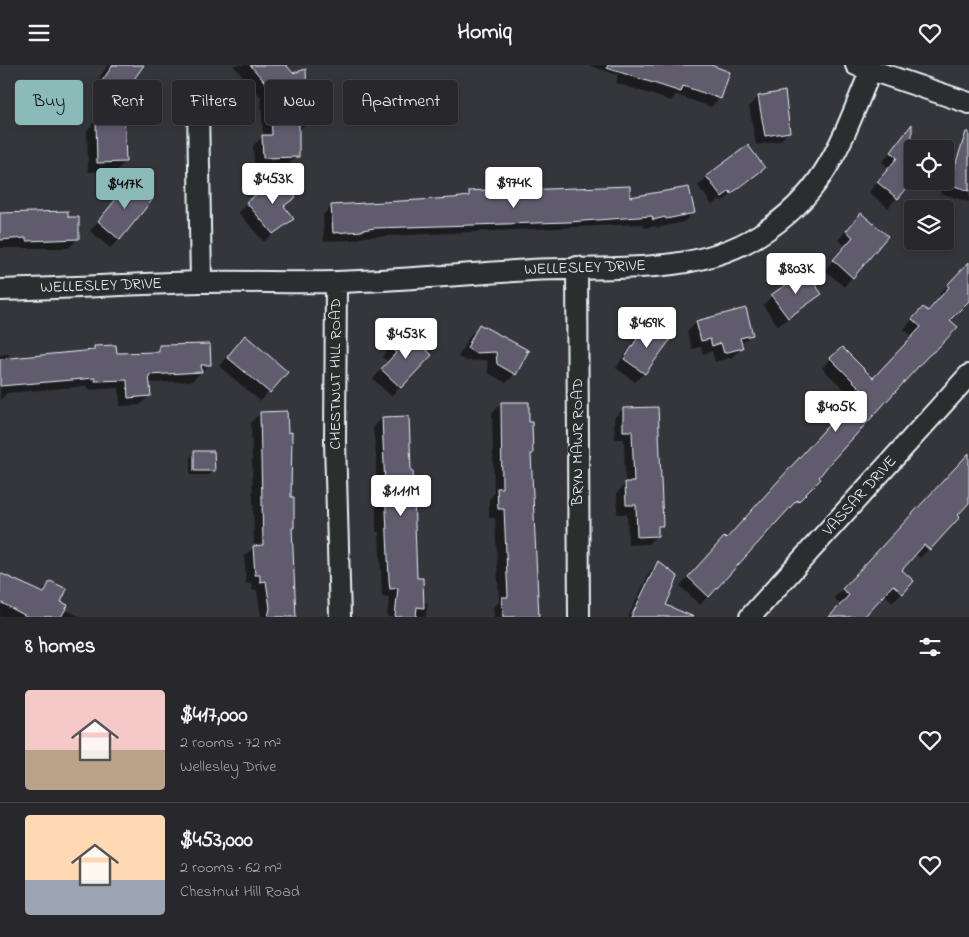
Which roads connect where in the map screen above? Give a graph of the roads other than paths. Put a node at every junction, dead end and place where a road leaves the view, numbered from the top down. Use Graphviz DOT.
graph roads {
  1 [pos="864,67"];
  2 [pos="969,103"];
  3 [pos="198,125"];
  4 [pos="577,267"];
  5 [pos="201,282"];
  6 [pos="336,282"];
  7 [pos="0,290"];
  8 [pos="969,375"];
  9 [pos="340,617"];
  10 [pos="579,617"];
  11 [pos="750,617"];
  1 -- 2 [label="street"];
  1 -- 4 [label="street, WELLESLEY DRIVE"];
  3 -- 5 [label="street"];
  4 -- 6 [label="street, WELLESLEY DRIVE"];
  4 -- 10 [label="street, BRYN MAWR ROAD"];
  5 -- 6 [label="street, WELLESLEY DRIVE"];
  5 -- 7 [label="street, WELLESLEY DRIVE"];
  6 -- 9 [label="street, CHESTNUT HILL ROAD"];
  8 -- 11 [label="street, VASSAR DRIVE"];
}
